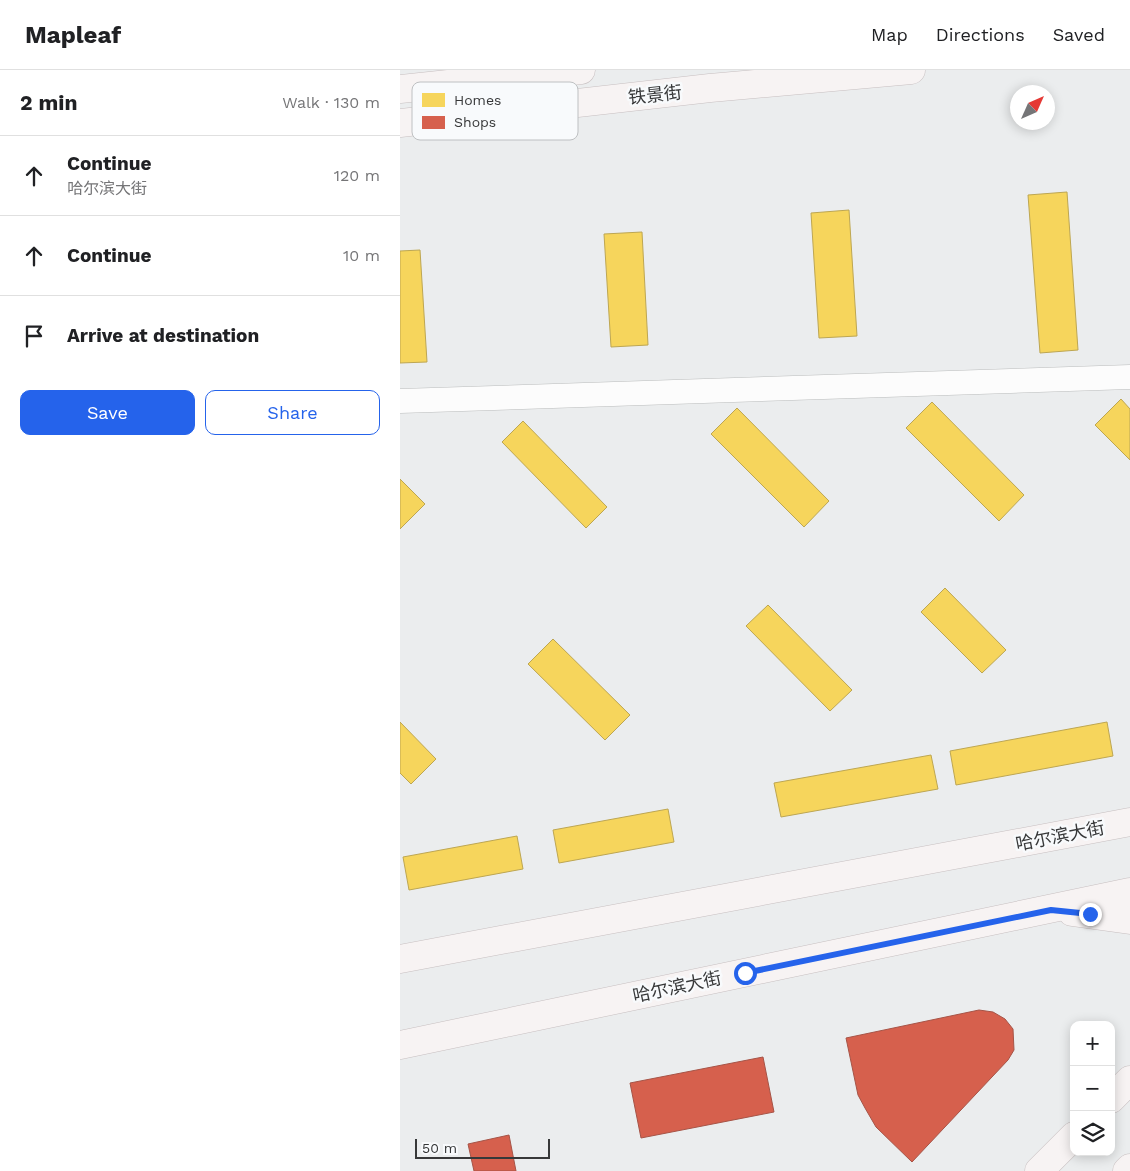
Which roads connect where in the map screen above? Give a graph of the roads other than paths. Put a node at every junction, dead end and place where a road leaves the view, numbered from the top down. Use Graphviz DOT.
graph roads {
  1 [pos="580,70"];
  2 [pos="911,70"];
  3 [pos="466,82"];
  4 [pos="578,103"];
  5 [pos="1130,377"];
  6 [pos="400,401"];
  7 [pos="1130,822"];
  8 [pos="1130,892"];
  9 [pos="1051,910"];
  10 [pos="1130,920"];
  11 [pos="400,960"];
  12 [pos="400,1045"];
  13 [pos="1130,1080"];
  14 [pos="1115,1095"];
  15 [pos="1070,1140"];
  16 [pos="1130,1168"];
  17 [pos="1039,1171"];
  18 [pos="1127,1171"];
  1 -- 3 [label="main road"];
  2 -- 4 [label="main road, 铁景街"];
  5 -- 6 [label="street"];
  7 -- 11 [label="main road, 哈尔滨大街"];
  8 -- 9 [label="main road, 哈尔滨大街"];
  9 -- 10 [label="main road"];
  9 -- 12 [label="main road, 哈尔滨大街"];
  13 -- 14 [label="main road"];
  15 -- 17 [label="main road"];
  16 -- 18 [label="main road"];
}
